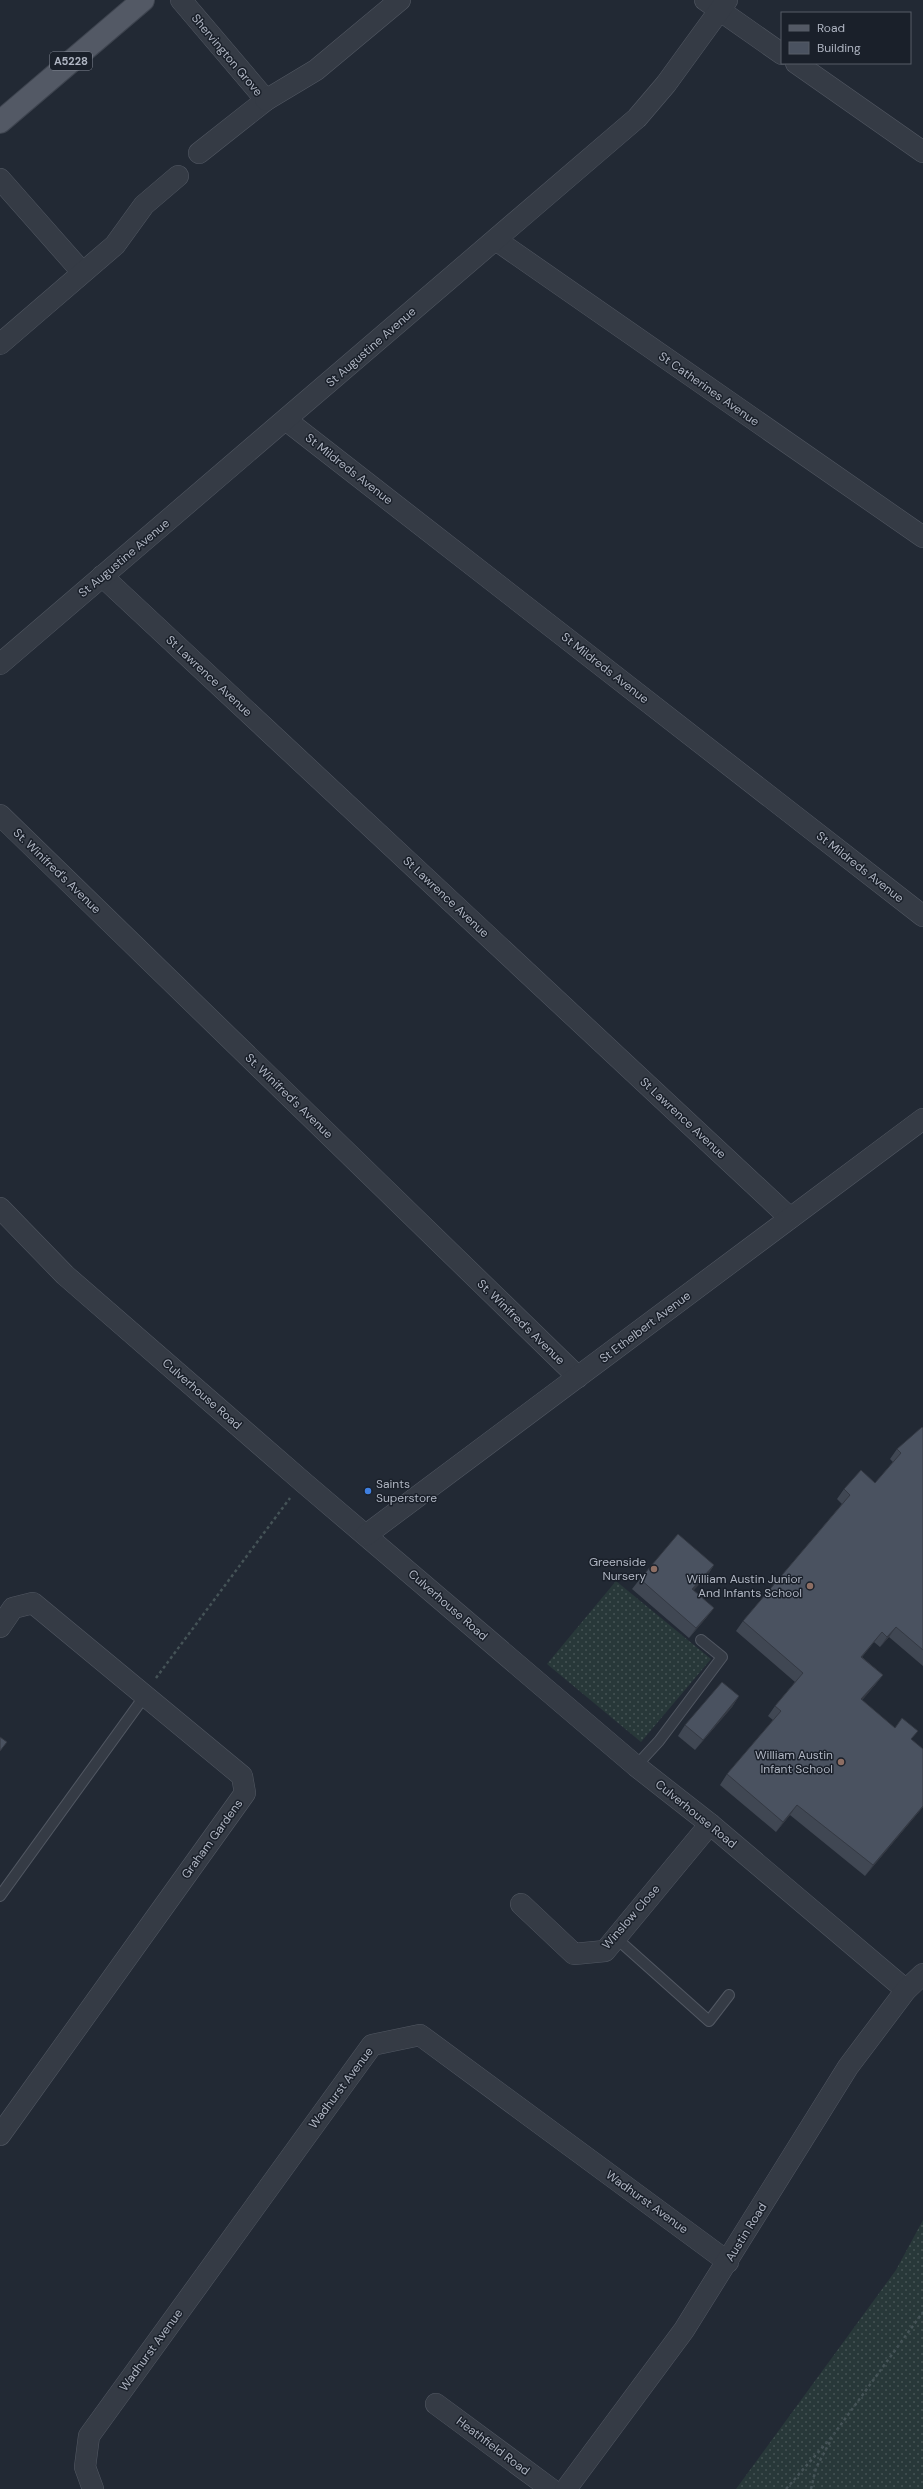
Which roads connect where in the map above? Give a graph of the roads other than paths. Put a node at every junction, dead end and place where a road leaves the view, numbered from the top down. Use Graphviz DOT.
graph roads {
  1 [pos="143,0"];
  2 [pos="181,0"];
  3 [pos="400,0"];
  4 [pos="717,3"];
  5 [pos="781,53"];
  6 [pos="797,64"];
  7 [pos="266,100"];
  8 [pos="0,122"];
  9 [pos="923,152"];
  10 [pos="200,153"];
  11 [pos="178,176"];
  12 [pos="0,178"];
  13 [pos="496,240"];
  14 [pos="82,272"];
  15 [pos="0,344"];
  16 [pos="286,420"];
  17 [pos="923,537"];
  18 [pos="102,576"];
  19 [pos="0,664"];
  20 [pos="0,815"];
  21 [pos="923,916"];
  22 [pos="923,1119"];
  23 [pos="0,1208"];
  24 [pos="790,1218"];
  25 [pos="578,1377"];
  26 [pos="366,1534"];
  27 [pos="0,1627"];
  28 [pos="701,1640"];
  29 [pos="144,1696"];
  30 [pos="636,1766"];
  31 [pos="710,1824"];
  32 [pos="0,1896"];
  33 [pos="521,1904"];
  34 [pos="616,1938"];
  35 [pos="923,1974"];
  36 [pos="906,1990"];
  37 [pos="729,1995"];
  38 [pos="0,2135"];
  39 [pos="728,2262"];
  40 [pos="436,2404"];
  41 [pos="94,2489"];
  42 [pos="550,2489"];
  43 [pos="566,2489"];
  1 -- 8 [label="main road, A5228"];
  2 -- 7 [label="street, Shervington Grove"];
  3 -- 7 [label="street"];
  4 -- 5 [label="street"];
  4 -- 13 [label="street, St Augustine Avenue"];
  6 -- 9 [label="street"];
  7 -- 10 [label="street, Shervington Grove"];
  11 -- 14 [label="street"];
  12 -- 14 [label="street"];
  13 -- 16 [label="street, St Augustine Avenue"];
  13 -- 17 [label="street, St Catherines Avenue"];
  14 -- 15 [label="street"];
  16 -- 18 [label="street, St Augustine Avenue"];
  16 -- 21 [label="street, St Mildreds Avenue"];
  18 -- 19 [label="street, St Augustine Avenue"];
  18 -- 24 [label="street, St Lawrence Avenue"];
  20 -- 25 [label="street, St. Winifred's Avenue"];
  22 -- 24 [label="street, St Ethelbert Avenue"];
  23 -- 26 [label="street, Culverhouse Road"];
  24 -- 25 [label="street, St Ethelbert Avenue"];
  25 -- 26 [label="street, St Ethelbert Avenue"];
  26 -- 30 [label="street, Culverhouse Road"];
  27 -- 29 [label="street, Graham Gardens"];
  28 -- 30 [label="lane"];
  29 -- 32 [label="lane"];
  29 -- 38 [label="street, Graham Gardens"];
  30 -- 31 [label="street, Culverhouse Road"];
  31 -- 34 [label="street, Winslow Close"];
  31 -- 36 [label="street, Culverhouse Road"];
  33 -- 34 [label="street, Winslow Close"];
  34 -- 37 [label="lane"];
  35 -- 36 [label="street, Austin Road"];
  36 -- 39 [label="street, Austin Road"];
  39 -- 41 [label="street, Wadhurst Avenue"];
  39 -- 43 [label="street, Austin Road"];
  40 -- 42 [label="street, Heathfield Road"];
}
